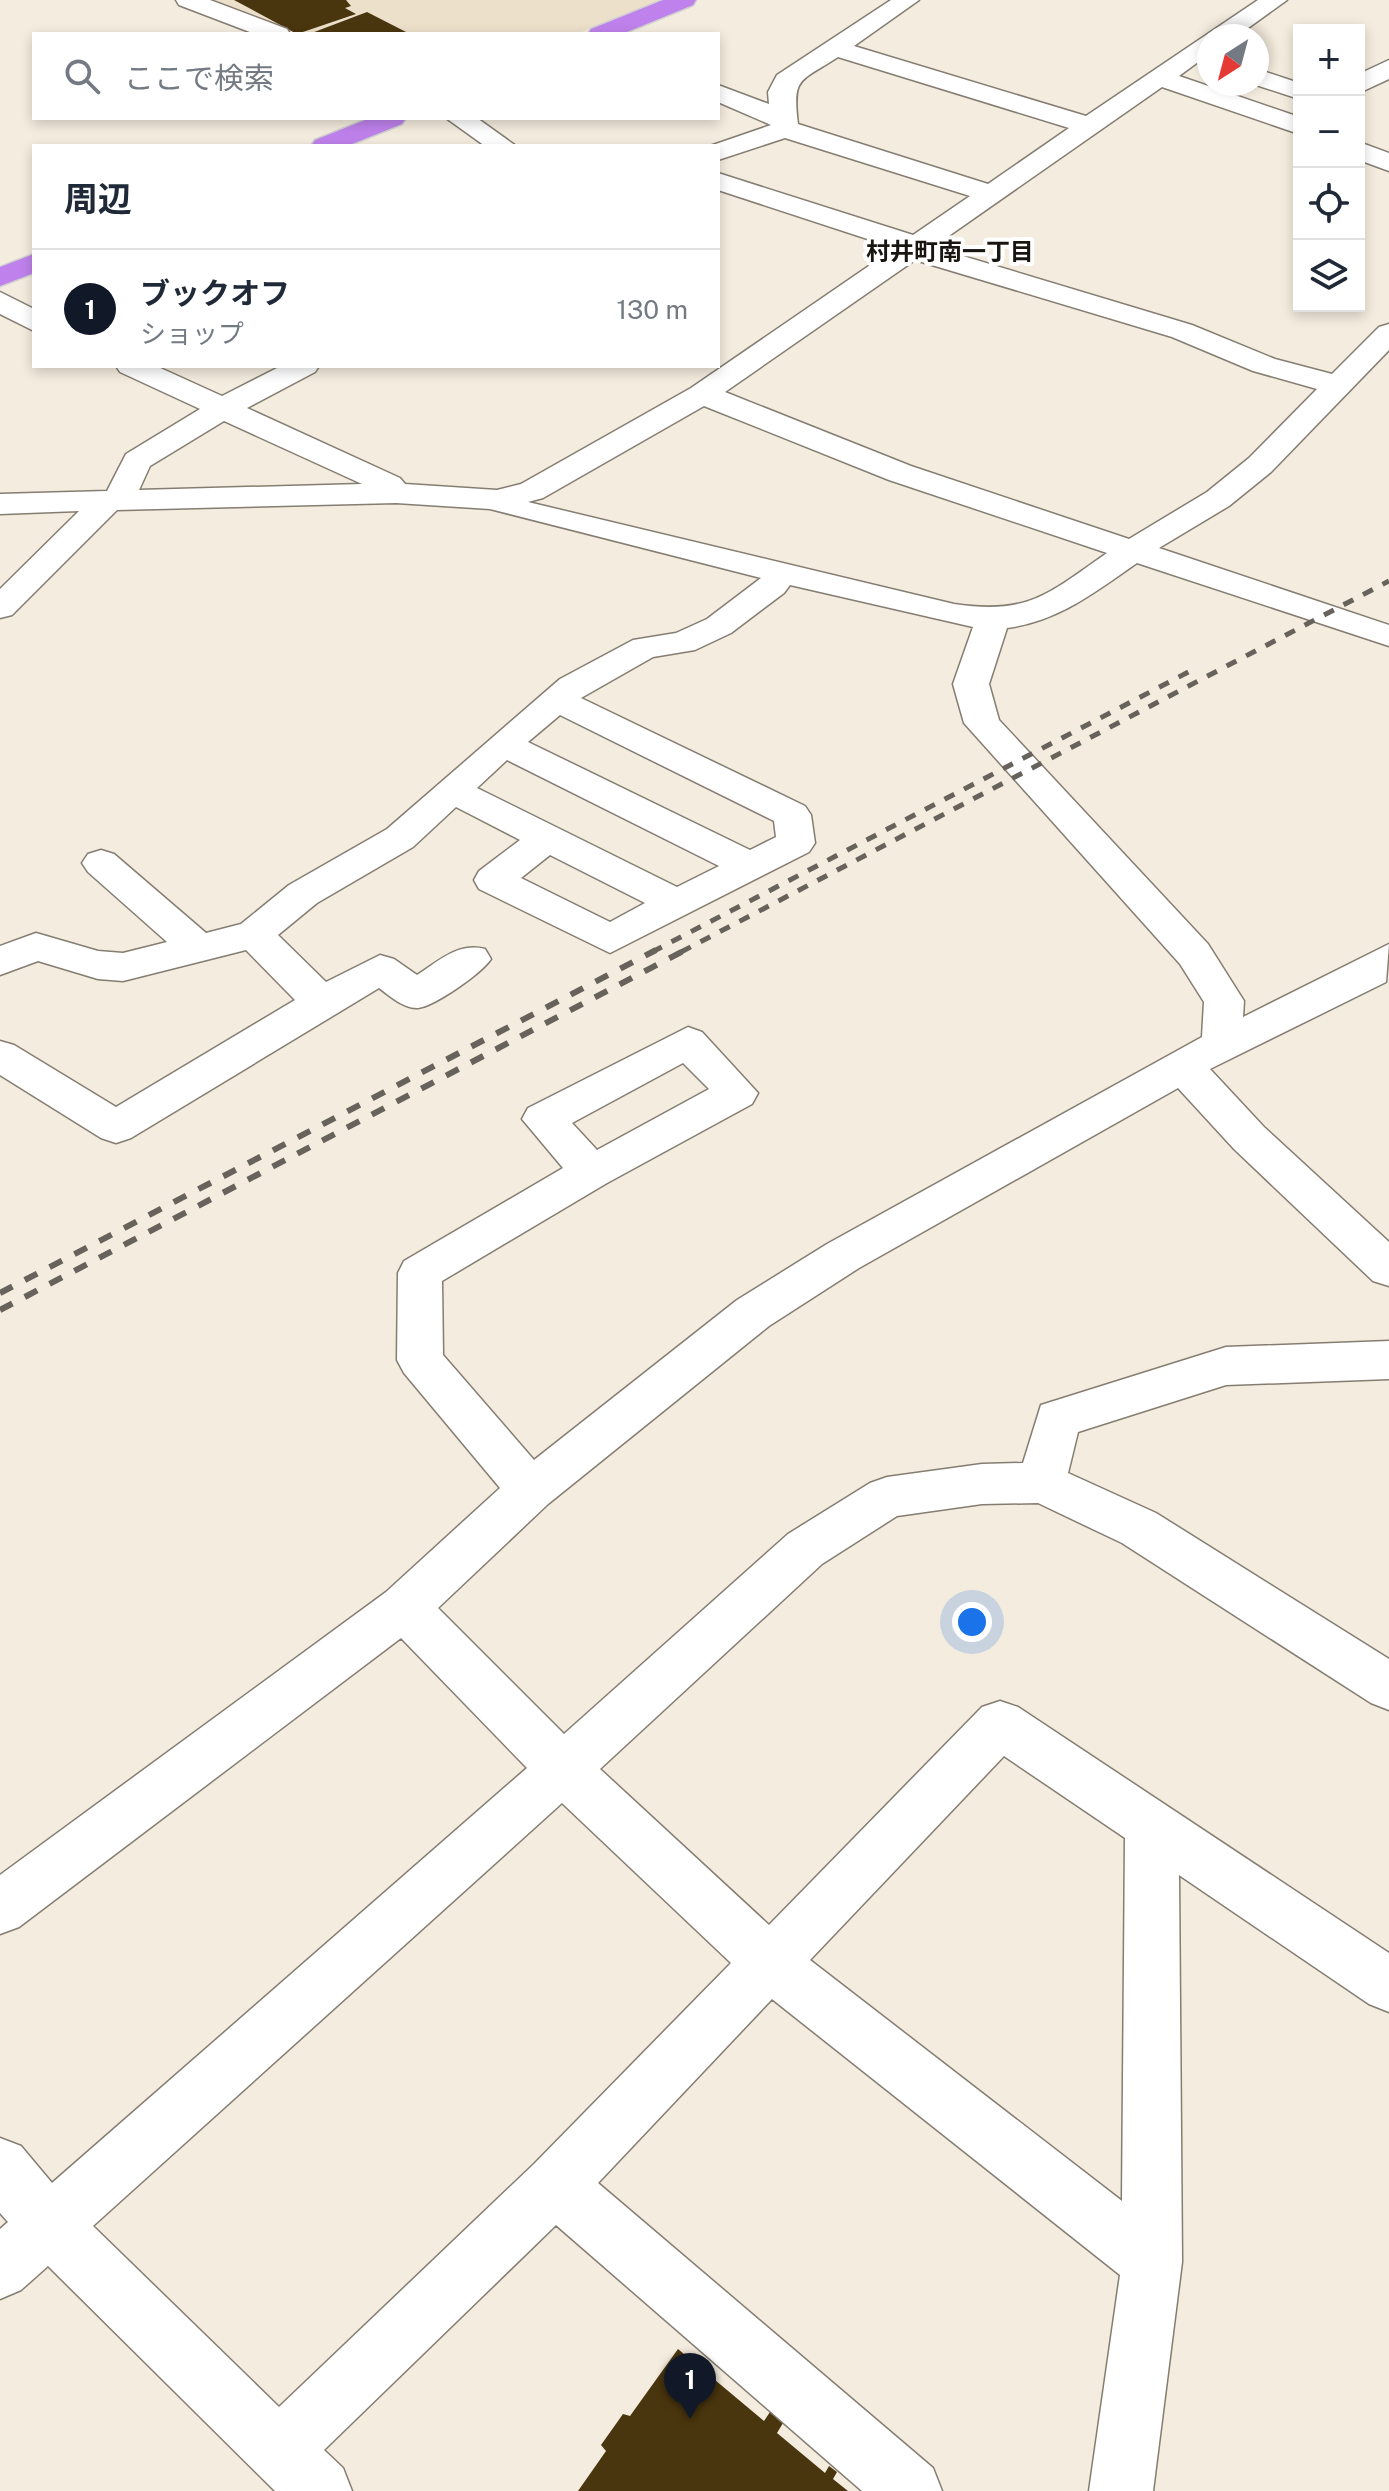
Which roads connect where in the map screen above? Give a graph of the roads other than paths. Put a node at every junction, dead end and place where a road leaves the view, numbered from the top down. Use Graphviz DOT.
graph roads {
  1 [pos="188,0"];
  2 [pos="684,0"];
  3 [pos="907,0"];
  4 [pos="1225,4"];
  5 [pos="1265,7"];
  6 [pos="1239,24"];
  7 [pos="273,32"];
  8 [pos="605,32"];
  9 [pos="831,47"];
  10 [pos="1197,57"];
  11 [pos="1389,68"];
  12 [pos="1158,77"];
  13 [pos="1269,81"];
  14 [pos="1365,82"];
  15 [pos="1293,89"];
  16 [pos="720,94"];
  17 [pos="388,120"];
  18 [pos="462,120"];
  19 [pos="784,124"];
  20 [pos="1293,124"];
  21 [pos="1088,125"];
  22 [pos="329,144"];
  23 [pos="500,144"];
  24 [pos="720,151"];
  25 [pos="1365,153"];
  26 [pos="1389,163"];
  27 [pos="720,182"];
  28 [pos="989,193"];
  29 [pos="912,247"];
  30 [pos="32,264"];
  31 [pos="0,277"];
  32 [pos="0,301"];
  33 [pos="32,321"];
  34 [pos="1389,333"];
  35 [pos="135,368"];
  36 [pos="300,368"];
  37 [pos="1338,385"];
  38 [pos="702,394"];
  39 [pos="223,408"];
  40 [pos="396,493"];
  41 [pos="497,500"];
  42 [pos="113,501"];
  43 [pos="0,504"];
  44 [pos="1132,551"];
  45 [pos="781,573"];
  46 [pos="0,608"];
  47 [pos="993,620"];
  48 [pos="1389,636"];
  49 [pos="555,699"];
  50 [pos="503,744"];
  51 [pos="455,792"];
  52 [pos="547,838"];
  53 [pos="101,863"];
  54 [pos="750,866"];
  55 [pos="677,903"];
  56 [pos="254,934"];
  57 [pos="196,946"];
  58 [pos="471,959"];
  59 [pos="0,961"];
  60 [pos="1383,970"];
  61 [pos="322,1003"];
  62 [pos="1202,1055"];
  63 [pos="0,1056"];
  64 [pos="592,1172"];
  65 [pos="1389,1269"];
  66 [pos="1389,1360"];
  67 [pos="1042,1483"];
  68 [pos="531,1490"];
  69 [pos="404,1607"];
  70 [pos="1389,1687"];
  71 [pos="563,1769"];
  72 [pos="1152,1827"];
  73 [pos="0,1908"];
  74 [pos="770,1963"];
  75 [pos="1389,1985"];
  76 [pos="0,2167"];
  77 [pos="555,2185"];
  78 [pos="49,2225"];
  79 [pos="1152,2262"];
  80 [pos="0,2269"];
  81 [pos="299,2471"];
  82 [pos="910,2491"];
  83 [pos="1121,2491"];
  1 -- 7 [label="street"];
  2 -- 8 [label="highway"];
  3 -- 9 [label="street"];
  4 -- 5 [label="street"];
  5 -- 6 [label="street"];
  9 -- 19 [label="street"];
  9 -- 21 [label="street"];
  10 -- 12 [label="street"];
  11 -- 14 [label="street"];
  12 -- 20 [label="street"];
  12 -- 21 [label="street"];
  13 -- 15 [label="street"];
  16 -- 19 [label="street"];
  17 -- 22 [label="highway"];
  18 -- 23 [label="street"];
  19 -- 24 [label="street"];
  19 -- 28 [label="street"];
  21 -- 28 [label="street"];
  25 -- 26 [label="street"];
  27 -- 29 [label="street"];
  28 -- 29 [label="street"];
  29 -- 37 [label="street"];
  29 -- 38 [label="street"];
  30 -- 31 [label="highway"];
  32 -- 33 [label="street"];
  34 -- 37 [label="street"];
  35 -- 39 [label="street"];
  36 -- 39 [label="street"];
  37 -- 44 [label="street"];
  38 -- 41 [label="street"];
  38 -- 44 [label="street"];
  39 -- 40 [label="street"];
  39 -- 42 [label="street"];
  40 -- 41 [label="street"];
  40 -- 42 [label="street"];
  41 -- 45 [label="street"];
  42 -- 43 [label="street"];
  42 -- 46 [label="street"];
  44 -- 47 [label="street"];
  44 -- 48 [label="street"];
  45 -- 47 [label="street"];
  45 -- 49 [label="street"];
  47 -- 62 [label="street"];
  49 -- 50 [label="street"];
  49 -- 54 [label="street"];
  50 -- 51 [label="street"];
  50 -- 54 [label="street"];
  51 -- 52 [label="street"];
  51 -- 56 [label="street"];
  52 -- 55 [label="street"];
  52 -- 55 [label="street"];
  53 -- 57 [label="street"];
  54 -- 55 [label="street"];
  56 -- 57 [label="street"];
  56 -- 61 [label="street"];
  57 -- 59 [label="street"];
  58 -- 61 [label="street"];
  60 -- 62 [label="street"];
  61 -- 63 [label="street"];
  62 -- 65 [label="street"];
  62 -- 68 [label="street"];
  64 -- 68 [label="street"];
  66 -- 67 [label="street"];
  67 -- 70 [label="street"];
  67 -- 71 [label="street"];
  68 -- 69 [label="street"];
  69 -- 71 [label="street"];
  69 -- 73 [label="street"];
  71 -- 74 [label="street"];
  71 -- 78 [label="street"];
  72 -- 74 [label="street"];
  72 -- 75 [label="street"];
  72 -- 79 [label="street"];
  74 -- 77 [label="street"];
  74 -- 79 [label="street"];
  76 -- 78 [label="street"];
  77 -- 81 [label="street"];
  77 -- 82 [label="street"];
  78 -- 80 [label="street"];
  78 -- 81 [label="street"];
  79 -- 83 [label="street"];
}
